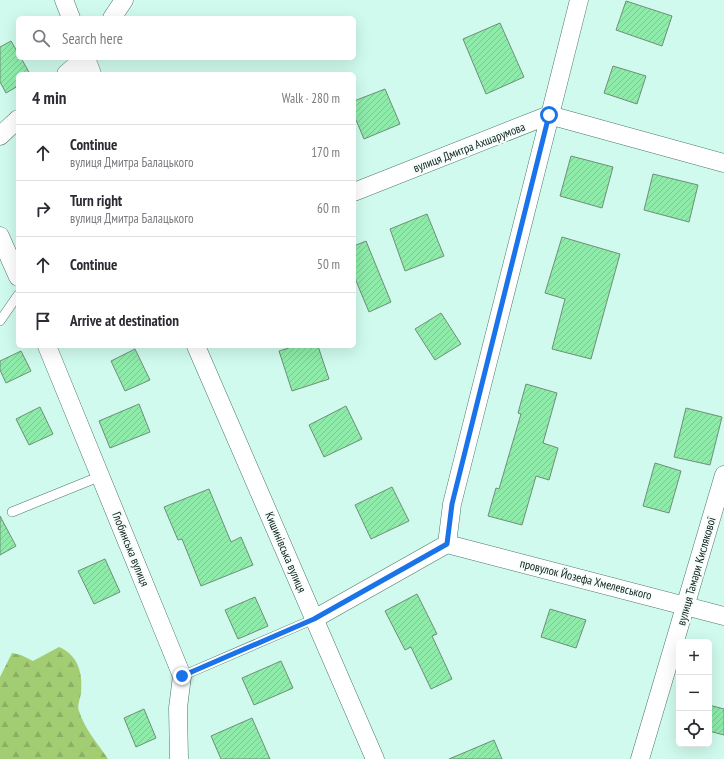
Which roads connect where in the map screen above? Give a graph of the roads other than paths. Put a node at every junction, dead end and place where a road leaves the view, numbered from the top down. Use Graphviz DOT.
graph roads {
  1 [pos="64,0"];
  2 [pos="124,0"];
  3 [pos="579,0"];
  4 [pos="70,16"];
  5 [pos="113,16"];
  6 [pos="83,60"];
  7 [pos="86,60"];
  8 [pos="68,72"];
  9 [pos="91,72"];
  10 [pos="549,115"];
  11 [pos="16,121"];
  12 [pos="0,136"];
  13 [pos="724,163"];
  14 [pos="356,191"];
  15 [pos="0,236"];
  16 [pos="16,272"];
  17 [pos="16,298"];
  18 [pos="0,320"];
  19 [pos="48,348"];
  20 [pos="197,348"];
  21 [pos="724,475"];
  22 [pos="101,476"];
  23 [pos="12,512"];
  24 [pos="447,544"];
  25 [pos="686,605"];
  26 [pos="724,616"];
  27 [pos="314,619"];
  28 [pos="182,676"];
  29 [pos="179,759"];
  30 [pos="375,759"];
  31 [pos="640,759"];
  1 -- 4 [label="street"];
  2 -- 5 [label="street"];
  3 -- 10 [label="street"];
  6 -- 8 [label="street"];
  7 -- 9 [label="street"];
  10 -- 13 [label="street"];
  10 -- 14 [label="street, вулиця Дмитра Ахшарумова"];
  10 -- 24 [label="street"];
  11 -- 12 [label="street"];
  15 -- 16 [label="street"];
  17 -- 18 [label="lane"];
  19 -- 22 [label="street, Глобинська вулиця"];
  20 -- 27 [label="street, Кишинівська вулиця"];
  21 -- 25 [label="street, вулиця Тамари Кислякової"];
  22 -- 23 [label="lane"];
  22 -- 28 [label="street, Глобинська вулиця"];
  24 -- 25 [label="street, провулок Йозефа Хмелевського"];
  24 -- 27 [label="street"];
  25 -- 26 [label="street, провулок Йозефа Хмелевського"];
  25 -- 31 [label="street, вулиця Тамари Кислякової"];
  27 -- 28 [label="lane"];
  27 -- 30 [label="street, Кишинівська вулиця"];
  28 -- 29 [label="street, Глобинська вулиця"];
}
